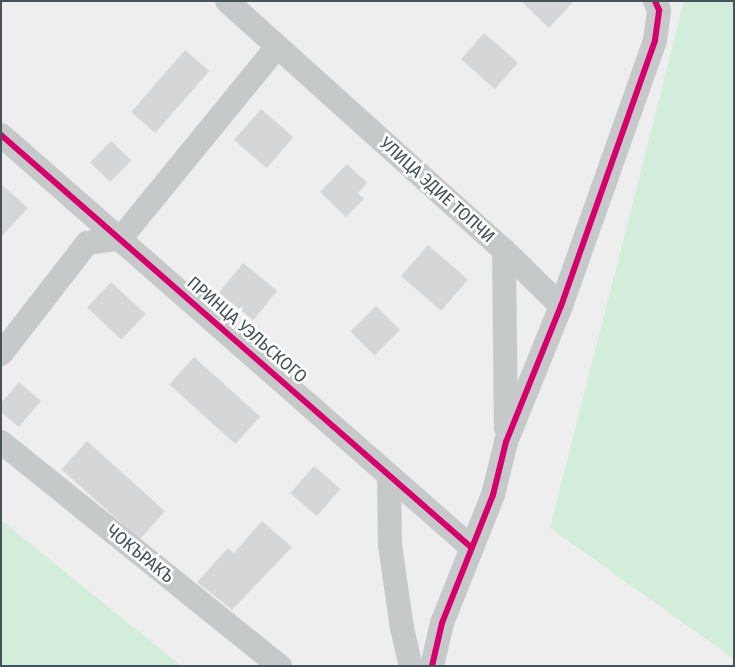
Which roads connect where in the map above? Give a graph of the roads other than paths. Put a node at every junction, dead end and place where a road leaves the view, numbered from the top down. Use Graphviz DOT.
graph roads {
  1 [pos="227,1"];
  2 [pos="655,1"];
  3 [pos="277,47"];
  4 [pos="1,135"];
  5 [pos="121,238"];
  6 [pos="504,250"];
  7 [pos="561,306"];
  8 [pos="1,354"];
  9 [pos="1,442"];
  10 [pos="506,442"];
  11 [pos="389,475"];
  12 [pos="472,548"];
  13 [pos="280,666"];
  14 [pos="411,666"];
  15 [pos="432,666"];
  1 -- 3 [label="street, УЛИЦА ЭДИЕ ТОПЧИ"];
  2 -- 7 [label="street"];
  3 -- 5 [label="street"];
  3 -- 6 [label="street, УЛИЦА ЭДИЕ ТОПЧИ"];
  4 -- 5 [label="street, ПРИНЦА УЭЛЬСКОГО"];
  5 -- 8 [label="street"];
  5 -- 11 [label="street, ПРИНЦА УЭЛЬСКОГО"];
  6 -- 7 [label="street"];
  6 -- 10 [label="street, УЛИЦА ЭДИЕ ТОПЧИ"];
  7 -- 10 [label="street"];
  9 -- 13 [label="street, ЧОКЪРАКЪ"];
  10 -- 12 [label="street"];
  11 -- 12 [label="street, ПРИНЦА УЭЛЬСКОГО"];
  11 -- 14 [label="street"];
  12 -- 15 [label="street"];
}
